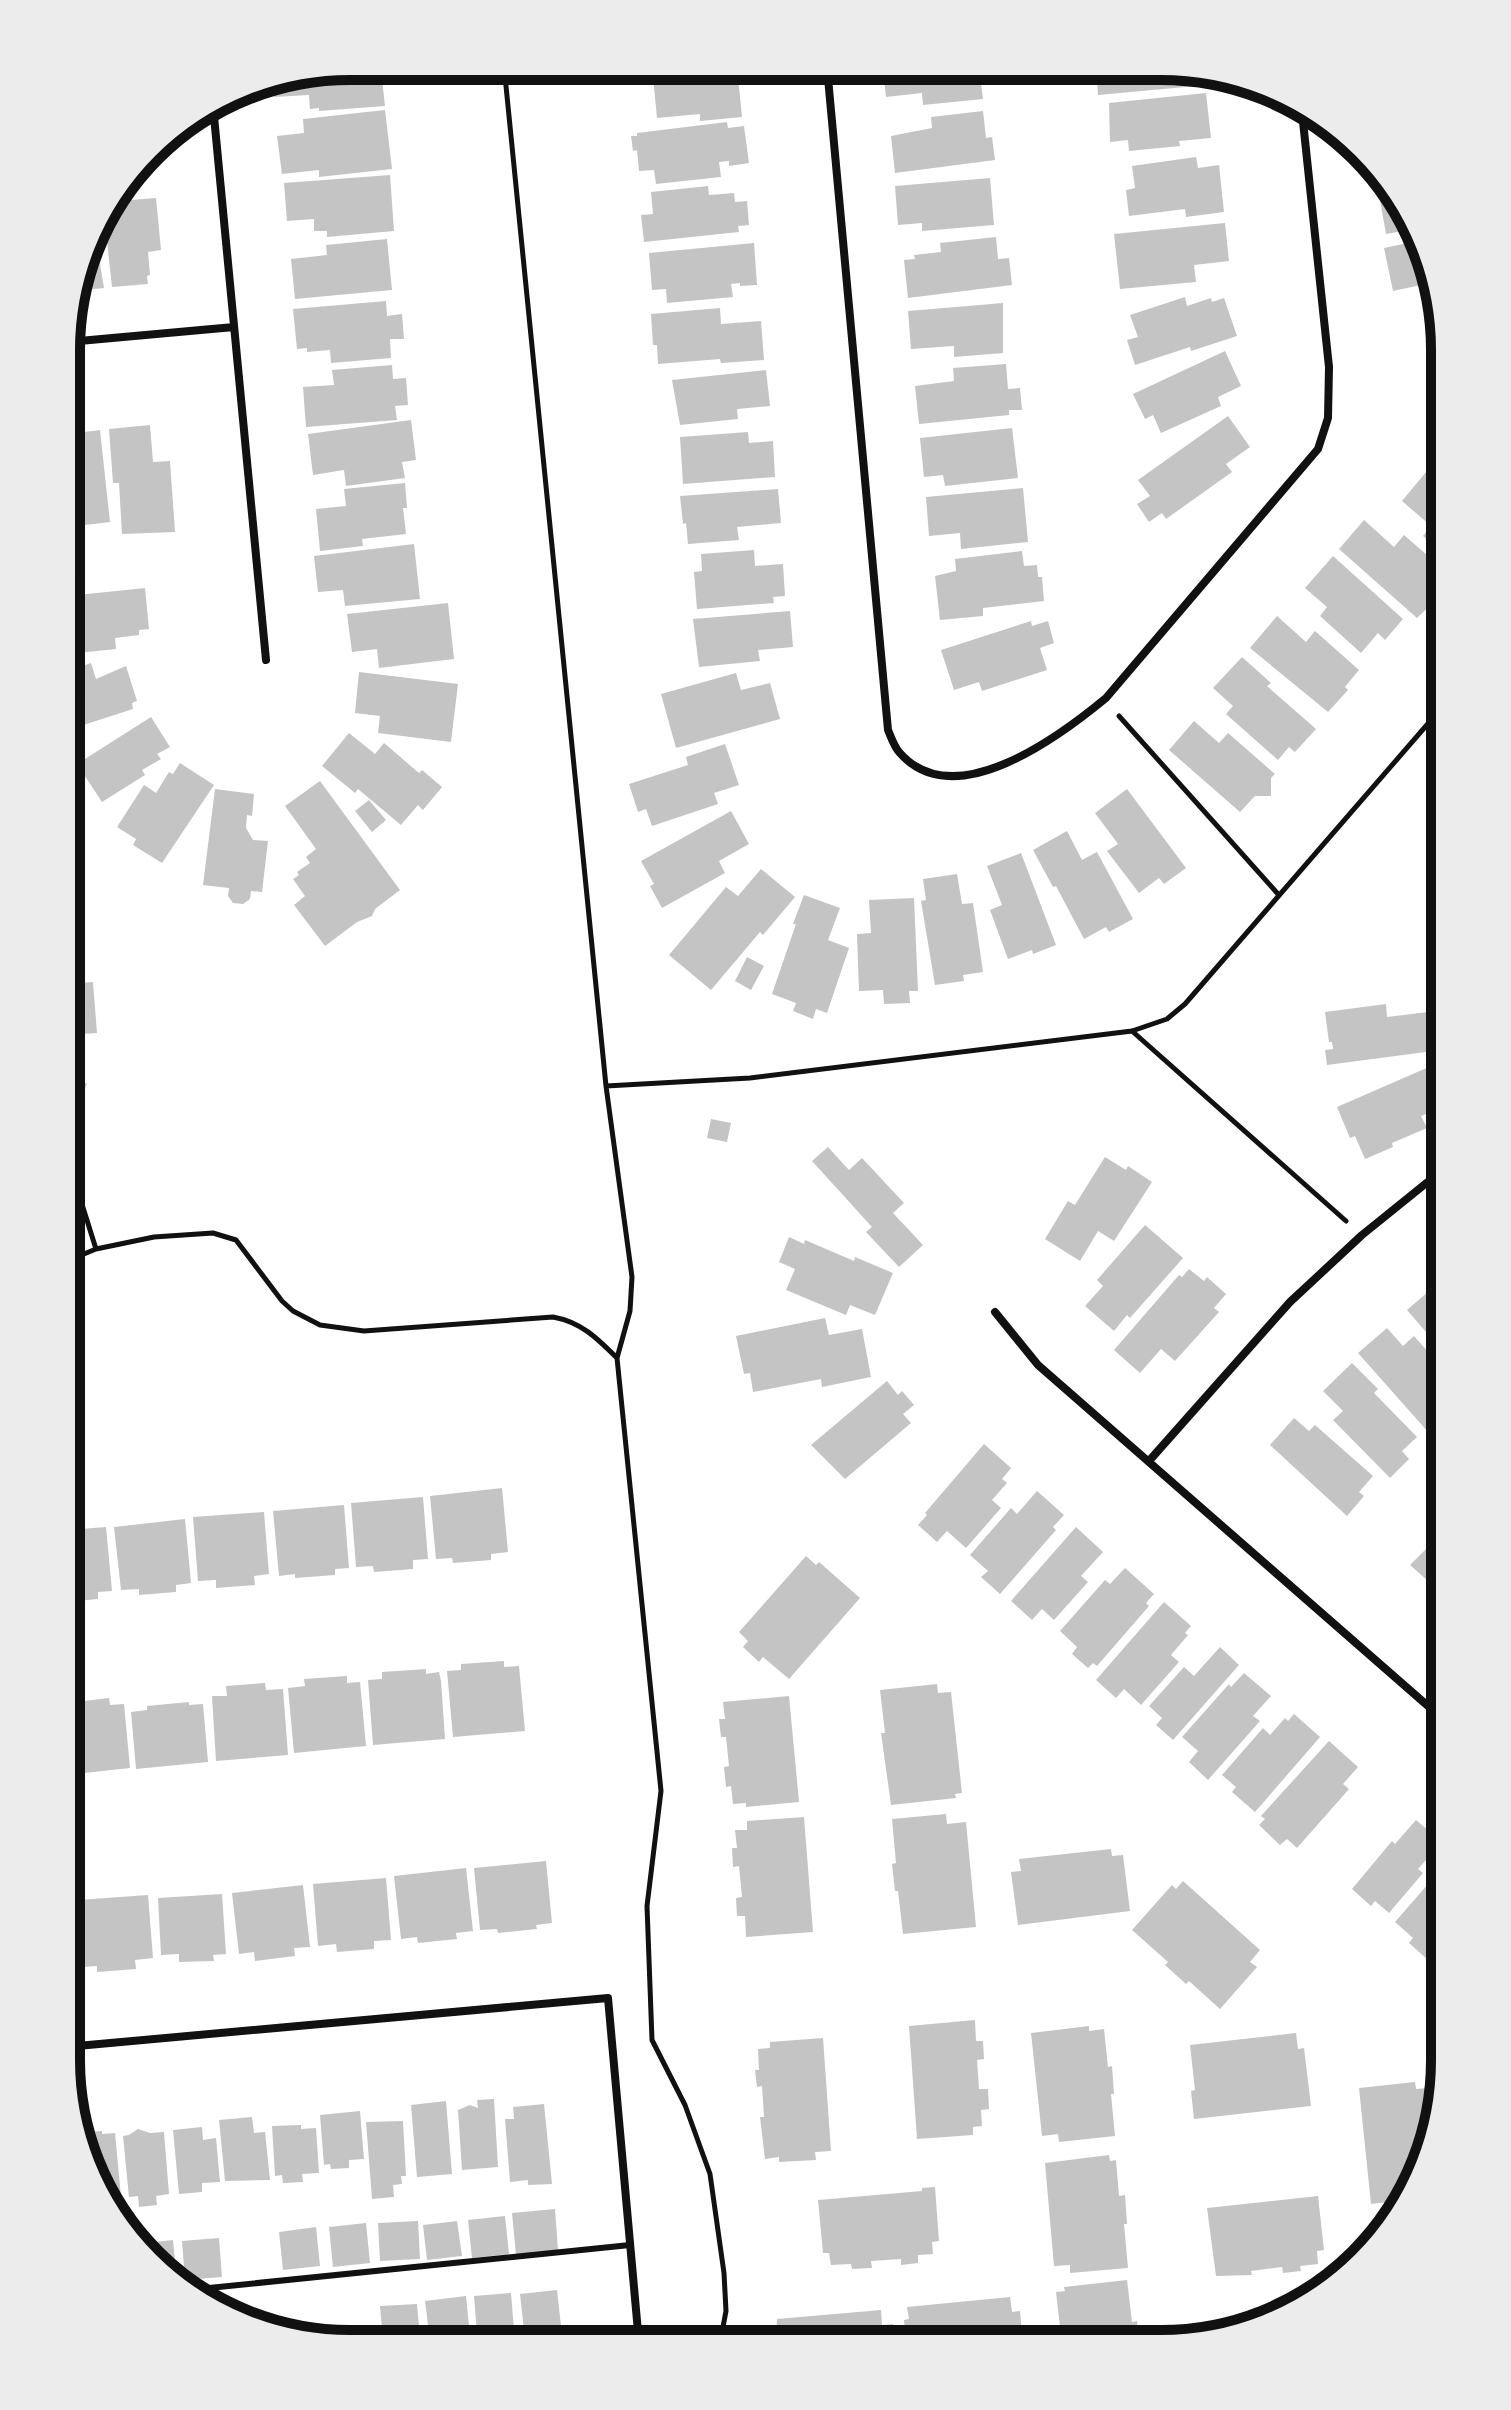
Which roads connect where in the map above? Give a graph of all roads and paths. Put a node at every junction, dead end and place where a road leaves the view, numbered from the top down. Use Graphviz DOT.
graph roads {
  1 [pos="828,80"];
  2 [pos="505,81"];
  3 [pos="214,117"];
  4 [pos="1303,121"];
  5 [pos="234,327"];
  6 [pos="81,341"];
  7 [pos="266,660"];
  8 [pos="1106,698"];
  9 [pos="1431,720"];
  10 [pos="1278,894"];
  11 [pos="1132,1031"];
  12 [pos="606,1086"];
  13 [pos="1431,1180"];
  14 [pos="80,1198"];
  15 [pos="1362,1235"];
  16 [pos="96,1249"];
  17 [pos="80,1256"];
  18 [pos="995,1312"];
  19 [pos="617,1358"];
  20 [pos="1149,1461"];
  21 [pos="1430,1708"];
  22 [pos="80,2046"];
  23 [pos="630,2245"];
  24 [pos="207,2288"];
  25 [pos="638,2330"];
  26 [pos="722,2330"];
  1 -- 8 [label="street"];
  2 -- 12 [label="path"];
  3 -- 5 [label="street"];
  4 -- 8 [label="street"];
  5 -- 6 [label="street"];
  5 -- 7 [label="street"];
  8 -- 10 [label="path"];
  9 -- 10 [label="path"];
  10 -- 11 [label="path"];
  11 -- 12 [label="path"];
  11 -- 15 [label="path"];
  12 -- 19 [label="path"];
  13 -- 15 [label="street"];
  14 -- 16 [label="path"];
  15 -- 20 [label="street"];
  16 -- 17 [label="path"];
  16 -- 19 [label="path"];
  18 -- 20 [label="street"];
  19 -- 26 [label="path"];
  20 -- 21 [label="street"];
  22 -- 23 [label="street"];
  23 -- 24 [label="lane"];
  23 -- 25 [label="street"];
}
